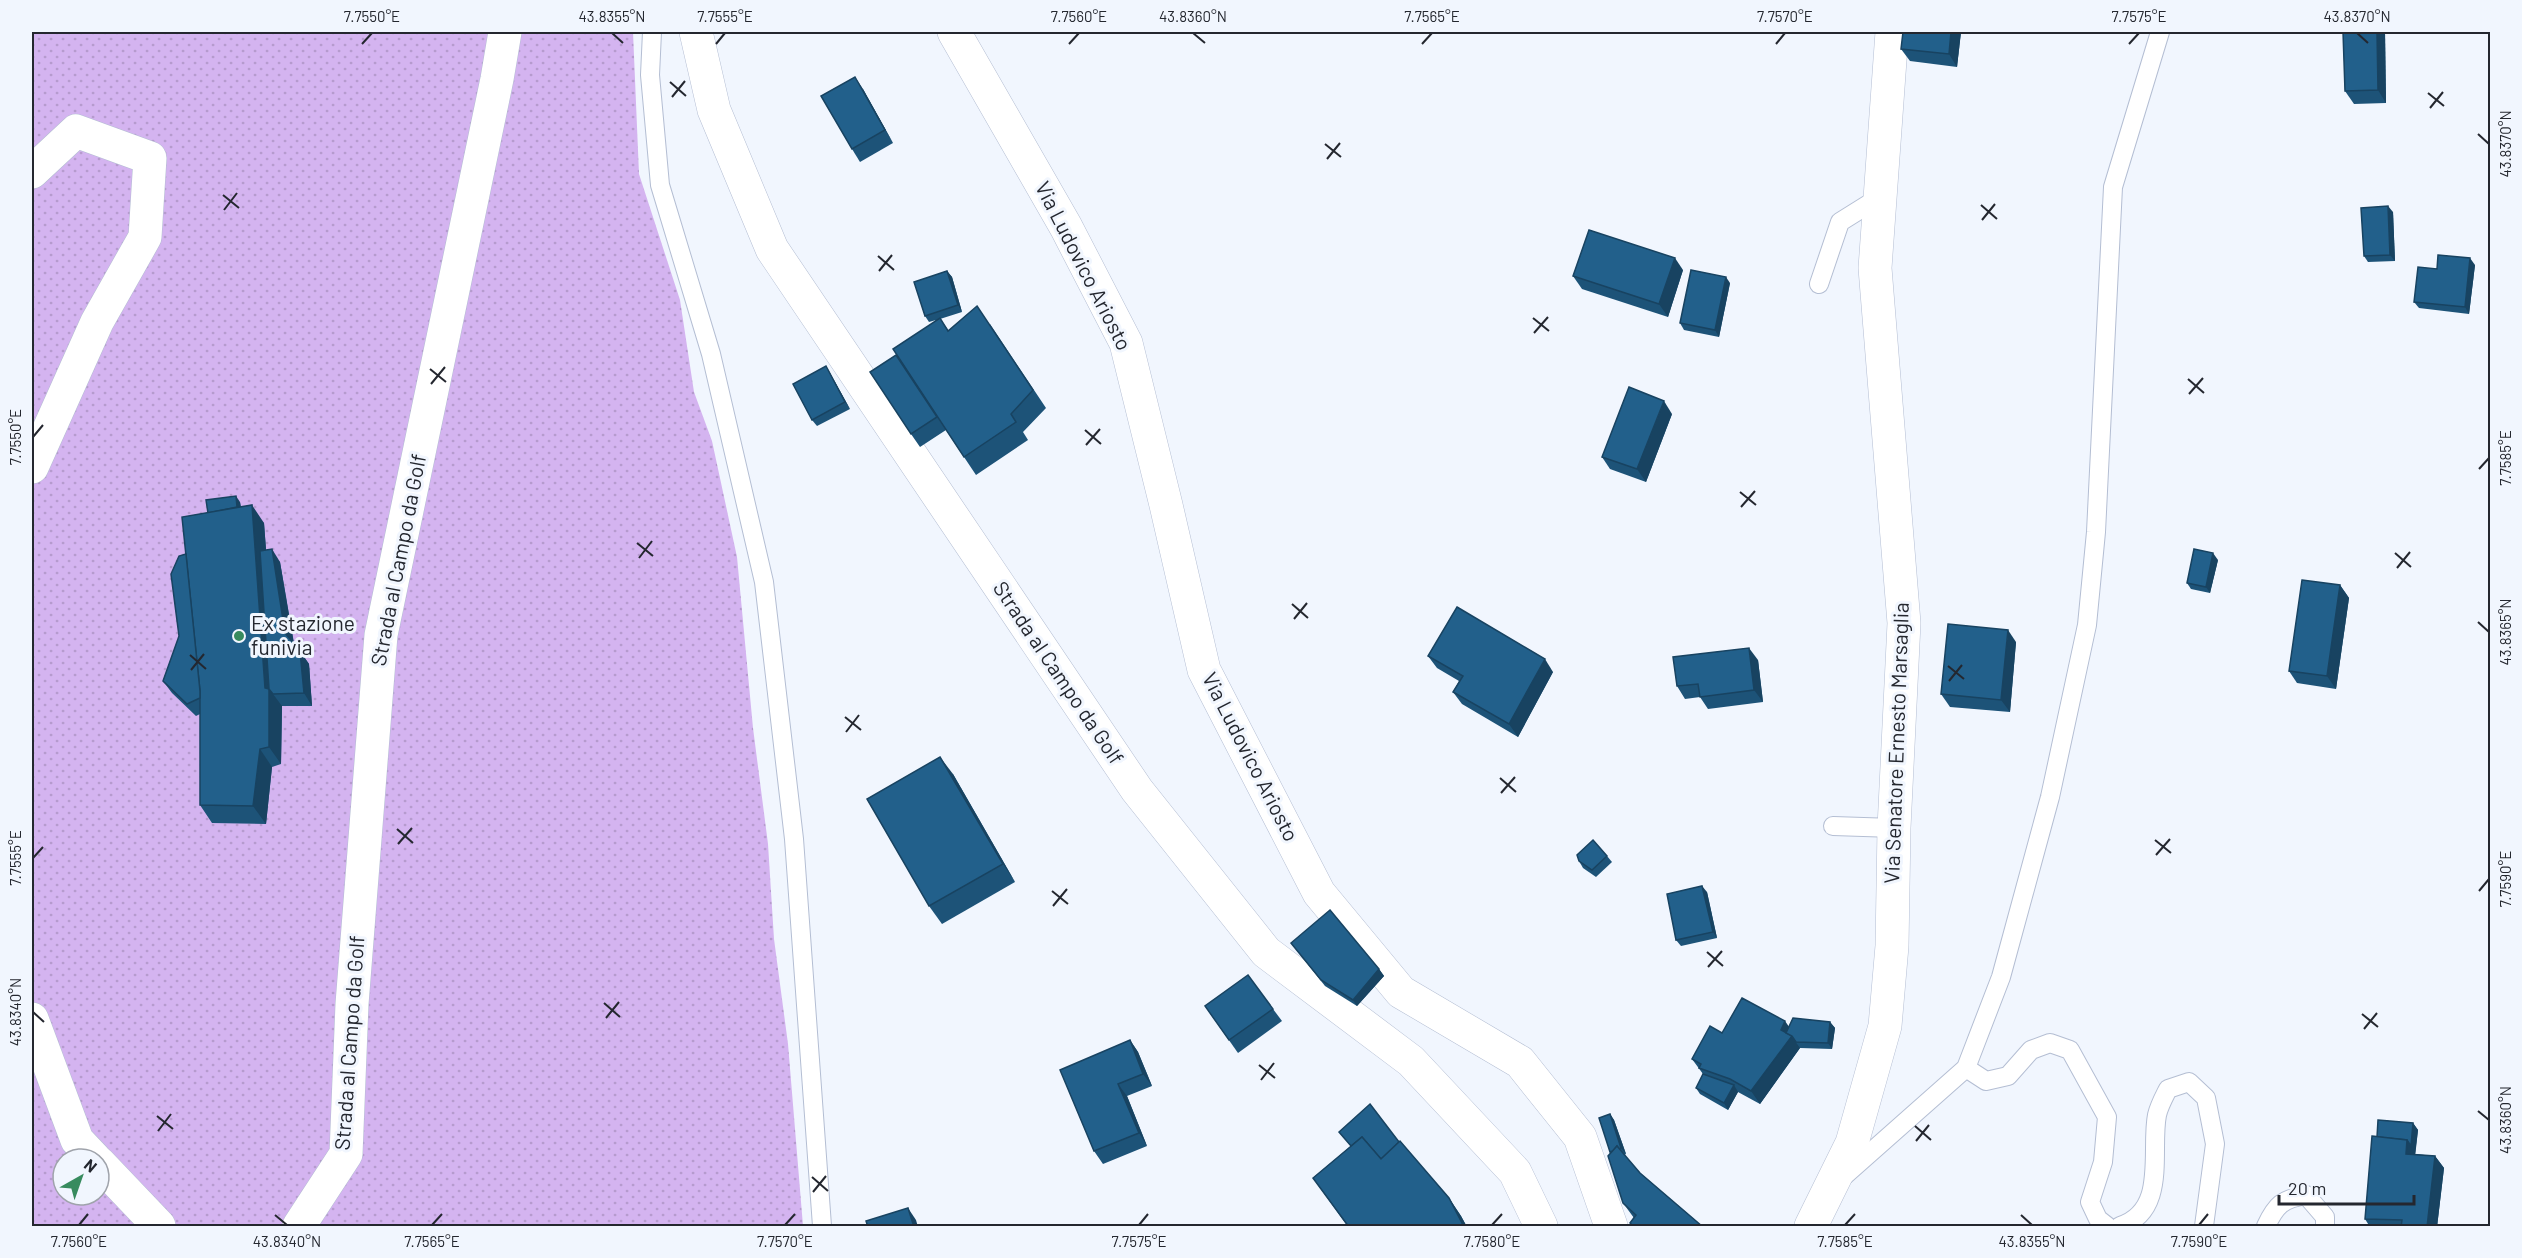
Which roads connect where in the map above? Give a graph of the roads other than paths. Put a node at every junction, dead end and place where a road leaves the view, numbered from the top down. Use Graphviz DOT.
graph roads {
  1 [pos="505,32"];
  2 [pos="652,32"];
  3 [pos="696,32"];
  4 [pos="954,32"];
  5 [pos="1892,32"];
  6 [pos="2160,32"];
  7 [pos="32,172"];
  8 [pos="1880,197"];
  9 [pos="1818,284"];
  10 [pos="32,467"];
  11 [pos="1833,826"];
  12 [pos="1894,828"];
  13 [pos="32,1019"];
  14 [pos="1966,1068"];
  15 [pos="84,1147"];
  16 [pos="111,1176"];
  17 [pos="1832,1188"];
  18 [pos="159,1227"];
  19 [pos="299,1227"];
  20 [pos="822,1227"];
  21 [pos="1541,1227"];
  22 [pos="1611,1227"];
  23 [pos="1811,1227"];
  24 [pos="2107,1227"];
  25 [pos="2120,1227"];
  26 [pos="2204,1227"];
  27 [pos="2266,1227"];
  28 [pos="2325,1227"];
  1 -- 19 [label="street, Strada al Campo da Golf"];
  2 -- 20 [label="lane"];
  3 -- 21 [label="street, Strada al Campo da Golf"];
  4 -- 22 [label="street, Via Ludovico Ariosto"];
  5 -- 8 [label="street, Via Senatore Ernesto Marsaglia"];
  6 -- 14 [label="lane"];
  7 -- 10 [label="street"];
  8 -- 9 [label="lane"];
  8 -- 12 [label="street, Via Senatore Ernesto Marsaglia"];
  11 -- 12 [label="lane"];
  12 -- 17 [label="street, Via Senatore Ernesto Marsaglia"];
  13 -- 15 [label="street"];
  14 -- 17 [label="lane"];
  14 -- 24 [label="lane"];
  16 -- 18 [label="street"];
  17 -- 23 [label="street, Via Senatore Ernesto Marsaglia"];
  25 -- 26 [label="lane"];
  27 -- 28 [label="lane"];
}
